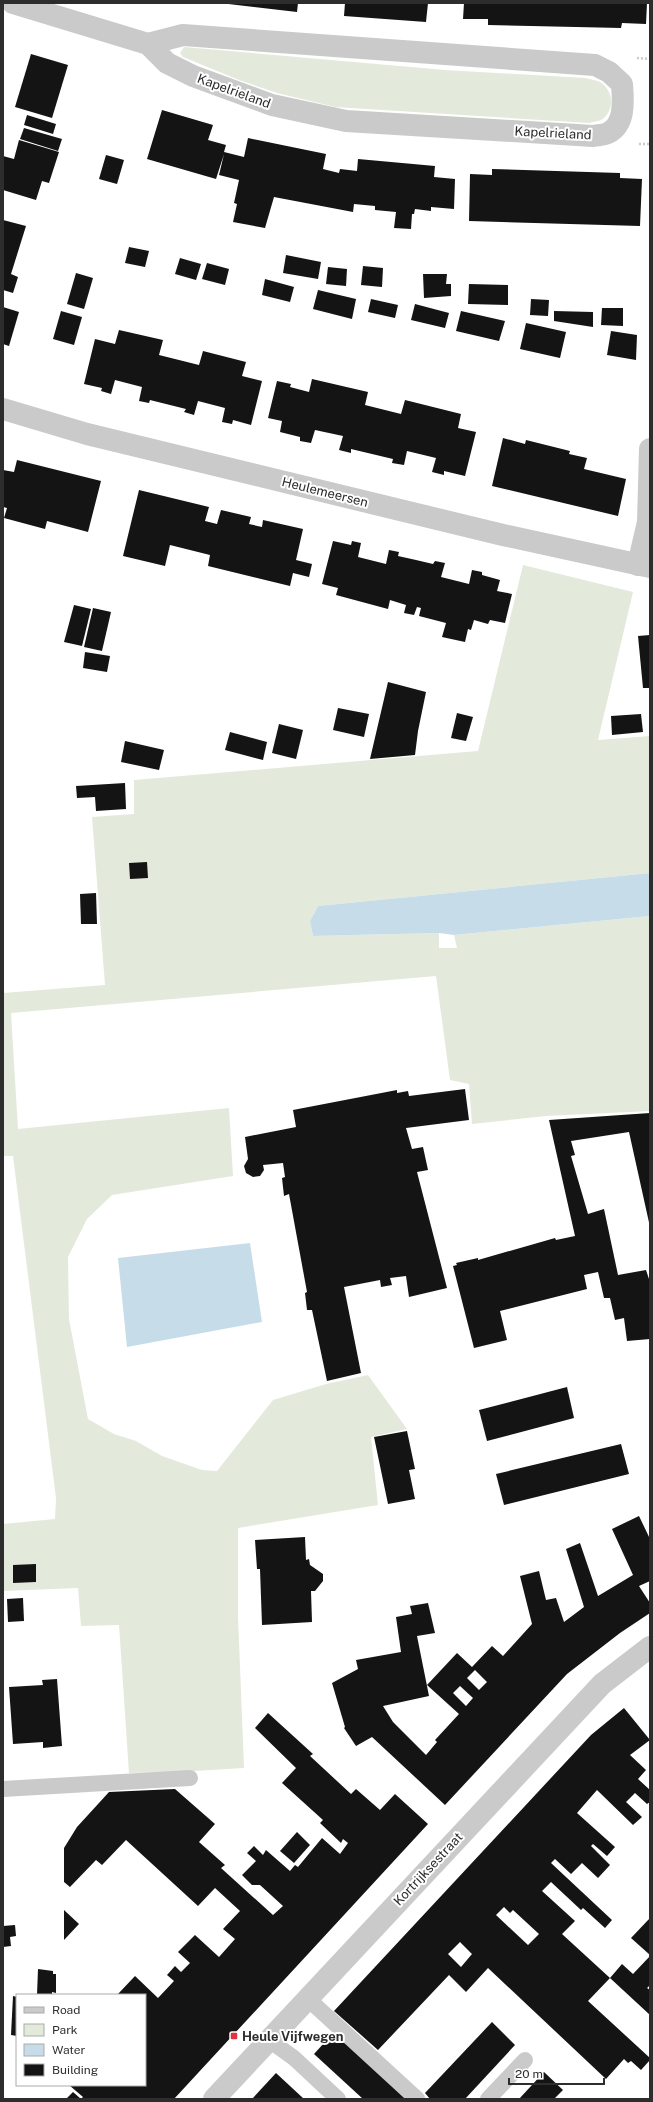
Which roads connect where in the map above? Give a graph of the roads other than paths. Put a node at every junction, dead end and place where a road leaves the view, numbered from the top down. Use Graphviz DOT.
graph roads {
  1 [pos="13,3"];
  2 [pos="148,44"];
  3 [pos="3,409"];
  4 [pos="650,449"];
  5 [pos="644,566"];
  6 [pos="650,1647"];
  7 [pos="190,1778"];
  8 [pos="3,1789"];
  9 [pos="307,1998"];
  10 [pos="269,2040"];
  11 [pos="525,2060"];
  12 [pos="214,2099"];
  13 [pos="338,2099"];
  14 [pos="417,2099"];
  15 [pos="488,2099"];
  1 -- 2 [label="street, Kapelrieland"];
  2 -- 2 [label="street, Kapelrieland"];
  3 -- 5 [label="street, Heulemeersen"];
  4 -- 5 [label="street"];
  6 -- 9 [label="street, Kortrijksestraat"];
  7 -- 8 [label="lane"];
  9 -- 10 [label="street, Kortrijksestraat"];
  9 -- 14 [label="lane"];
  10 -- 12 [label="street, Kortrijksestraat"];
  10 -- 13 [label="lane"];
  11 -- 15 [label="lane"];
}
